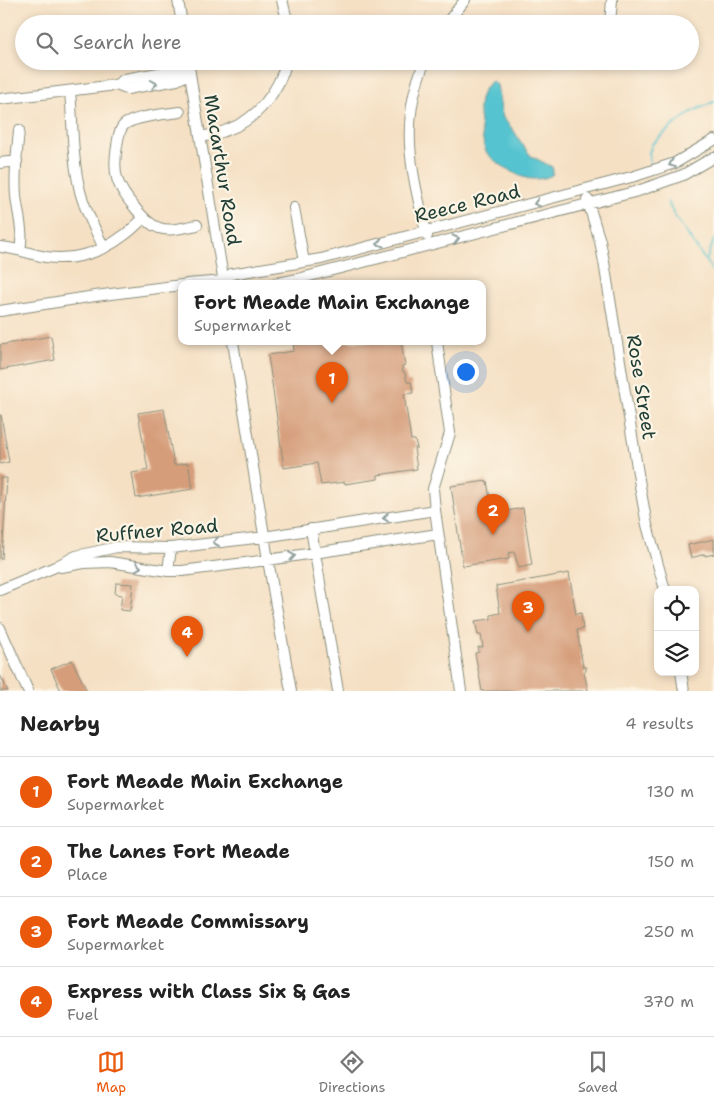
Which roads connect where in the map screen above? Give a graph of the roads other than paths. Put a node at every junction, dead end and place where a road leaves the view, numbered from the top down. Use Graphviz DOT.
graph roads {
  1 [pos="178,0"];
  2 [pos="282,0"];
  3 [pos="464,0"];
  4 [pos="612,0"];
  5 [pos="180,15"];
  6 [pos="286,15"];
  7 [pos="453,15"];
  8 [pos="611,15"];
  9 [pos="190,70"];
  10 [pos="284,70"];
  11 [pos="421,70"];
  12 [pos="190,73"];
  13 [pos="70,91"];
  14 [pos="0,99"];
  15 [pos="180,112"];
  16 [pos="19,130"];
  17 [pos="200,137"];
  18 [pos="714,140"];
  19 [pos="714,157"];
  20 [pos="17,161"];
  21 [pos="0,163"];
  22 [pos="585,190"];
  23 [pos="589,204"];
  24 [pos="294,208"];
  25 [pos="144,218"];
  26 [pos="197,225"];
  27 [pos="426,231"];
  28 [pos="429,246"];
  29 [pos="0,247"];
  30 [pos="104,248"];
  31 [pos="20,250"];
  32 [pos="304,262"];
  33 [pos="224,280"];
  34 [pos="227,280"];
  35 [pos="298,280"];
  36 [pos="178,286"];
  37 [pos="0,311"];
  38 [pos="233,345"];
  39 [pos="437,345"];
  40 [pos="435,510"];
  41 [pos="311,529"];
  42 [pos="438,534"];
  43 [pos="264,537"];
  44 [pos="110,548"];
  45 [pos="171,548"];
  46 [pos="315,552"];
  47 [pos="268,560"];
  48 [pos="110,562"];
  49 [pos="55,567"];
  50 [pos="168,571"];
  51 [pos="664,586"];
  52 [pos="0,590"];
  53 [pos="0,628"];
  54 [pos="682,676"];
  55 [pos="28,691"];
  56 [pos="291,691"];
  57 [pos="338,691"];
  58 [pos="461,691"];
  59 [pos="684,691"];
  1 -- 5 [label="street"];
  2 -- 6 [label="street"];
  3 -- 7 [label="street"];
  4 -- 8 [label="street"];
  9 -- 12 [label="street, Macarthur Road"];
  10 -- 17 [label="street"];
  11 -- 27 [label="street"];
  12 -- 13 [label="street"];
  12 -- 17 [label="street, Macarthur Road"];
  13 -- 14 [label="street"];
  13 -- 30 [label="street"];
  15 -- 25 [label="street"];
  16 -- 20 [label="street"];
  17 -- 33 [label="street, Macarthur Road"];
  18 -- 22 [label="street, Reece Road, one-way"];
  19 -- 23 [label="street, Reece Road"];
  20 -- 21 [label="street"];
  20 -- 31 [label="street"];
  22 -- 23 [label="street, Rose Street"];
  22 -- 27 [label="street, Reece Road, one-way"];
  28 -- 23 [label="street, Reece Road, one-way"];
  23 -- 51 [label="street, Rose Street"];
  24 -- 32 [label="street"];
  25 -- 26 [label="street"];
  25 -- 30 [label="street"];
  27 -- 28 [label="street"];
  27 -- 32 [label="street, Reece Road, one-way"];
  28 -- 35 [label="street, Reece Road"];
  29 -- 31 [label="street"];
  30 -- 31 [label="street"];
  32 -- 34 [label="street, Reece Road"];
  36 -- 37 [label="street"];
  38 -- 43 [label="street"];
  39 -- 40 [label="street"];
  40 -- 41 [label="street, Ruffner Road, one-way"];
  40 -- 42 [label="street"];
  41 -- 43 [label="street, Ruffner Road"];
  41 -- 46 [label="street"];
  42 -- 46 [label="street, Ruffner Road"];
  42 -- 58 [label="street"];
  43 -- 45 [label="street, Ruffner Road, one-way"];
  43 -- 47 [label="street"];
  44 -- 45 [label="street, Ruffner Road"];
  44 -- 48 [label="street"];
  44 -- 49 [label="street, Ruffner Road"];
  45 -- 50 [label="street"];
  47 -- 46 [label="street, Ruffner Road, one-way"];
  46 -- 57 [label="street"];
  47 -- 50 [label="street, Ruffner Road"];
  47 -- 56 [label="street"];
  48 -- 49 [label="street, Ruffner Road"];
  48 -- 50 [label="street, Ruffner Road, one-way"];
  49 -- 52 [label="street, Ruffner Road"];
  53 -- 55 [label="street"];
  54 -- 59 [label="street"];
}
